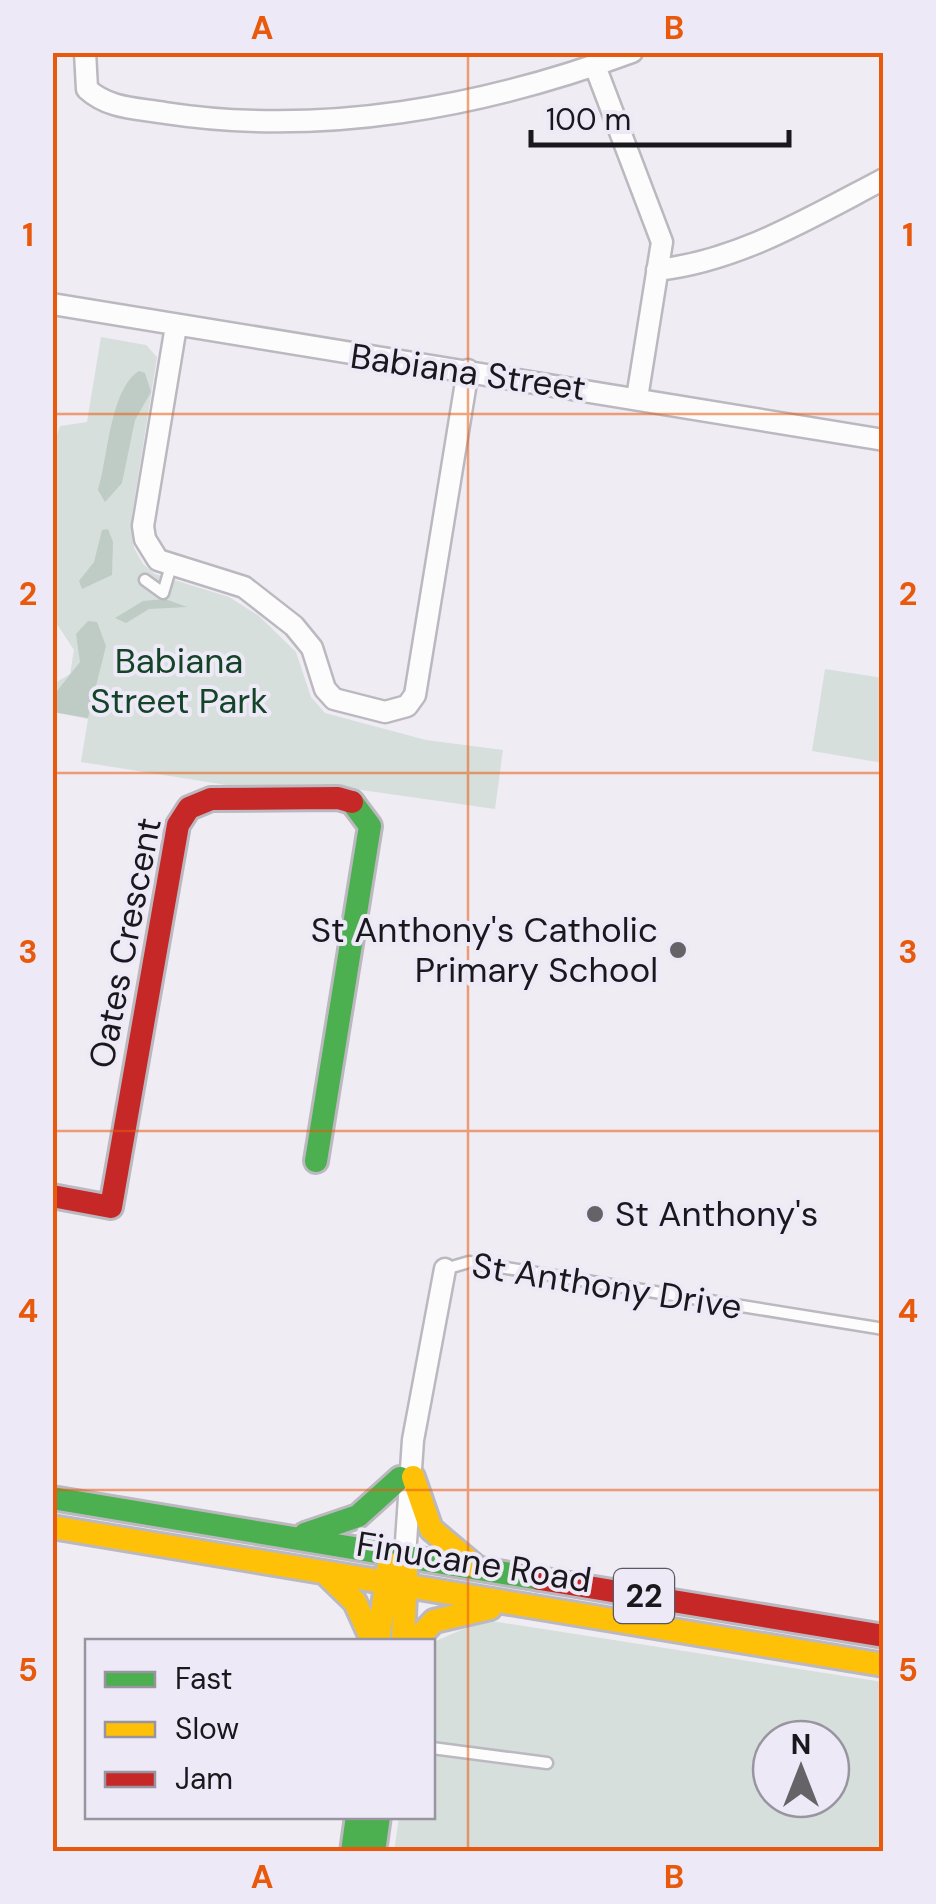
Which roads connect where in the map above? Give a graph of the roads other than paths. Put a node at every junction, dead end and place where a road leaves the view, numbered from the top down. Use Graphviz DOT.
graph roads {
  1 [pos="85,52"];
  2 [pos="632,52"];
  3 [pos="595,66"];
  4 [pos="884,179"];
  5 [pos="657,270"];
  6 [pos="52,304"];
  7 [pos="176,326"];
  8 [pos="468,370"];
  9 [pos="637,398"];
  10 [pos="884,440"];
  11 [pos="171,566"];
  12 [pos="144,580"];
  13 [pos="316,1161"];
  14 [pos="52,1196"];
  15 [pos="446,1269"];
  16 [pos="884,1330"];
  17 [pos="406,1478"];
  18 [pos="52,1498"];
  19 [pos="52,1527"];
  20 [pos="289,1537"];
  21 [pos="398,1555"];
  22 [pos="478,1569"];
  23 [pos="324,1572"];
  24 [pos="396,1584"];
  25 [pos="516,1604"];
  26 [pos="884,1636"];
  27 [pos="374,1639"];
  28 [pos="376,1639"];
  29 [pos="403,1639"];
  30 [pos="418,1639"];
  31 [pos="884,1665"];
  32 [pos="435,1748"];
  33 [pos="547,1763"];
  34 [pos="357,1819"];
  35 [pos="379,1819"];
  36 [pos="352,1852"];
  37 [pos="374,1852"];
  1 -- 3 [label="street"];
  2 -- 3 [label="street"];
  3 -- 5 [label="street"];
  4 -- 5 [label="street"];
  5 -- 9 [label="street"];
  6 -- 7 [label="street, Babiana Street"];
  7 -- 8 [label="street, Babiana Street"];
  7 -- 11 [label="street"];
  8 -- 9 [label="street, Babiana Street"];
  8 -- 11 [label="street"];
  9 -- 10 [label="street, Babiana Street"];
  11 -- 12 [label="lane"];
  13 -- 14 [label="main road, Oates Crescent"];
  15 -- 16 [label="lane, St Anthony Drive"];
  15 -- 17 [label="street, St Anthony Drive"];
  17 -- 20 [label="main road"];
  17 -- 21 [label="street, St Anthony Drive"];
  17 -- 22 [label="main road"];
  18 -- 20 [label="main road, Finucane Road / 22"];
  19 -- 23 [label="main road, Finucane Road / 22"];
  20 -- 21 [label="main road, Finucane Road / 22"];
  21 -- 22 [label="main road, Finucane Road / 22"];
  21 -- 24 [label="main road"];
  22 -- 26 [label="main road, Finucane Road / 22"];
  23 -- 24 [label="main road, Finucane Road / 22"];
  23 -- 27 [label="main road"];
  24 -- 25 [label="main road, Finucane Road / 22"];
  24 -- 28 [label="main road"];
  24 -- 29 [label="main road"];
  25 -- 30 [label="main road"];
  25 -- 31 [label="main road, Finucane Road / 22"];
  32 -- 33 [label="lane"];
  34 -- 36 [label="main road"];
  35 -- 37 [label="main road"];
}
